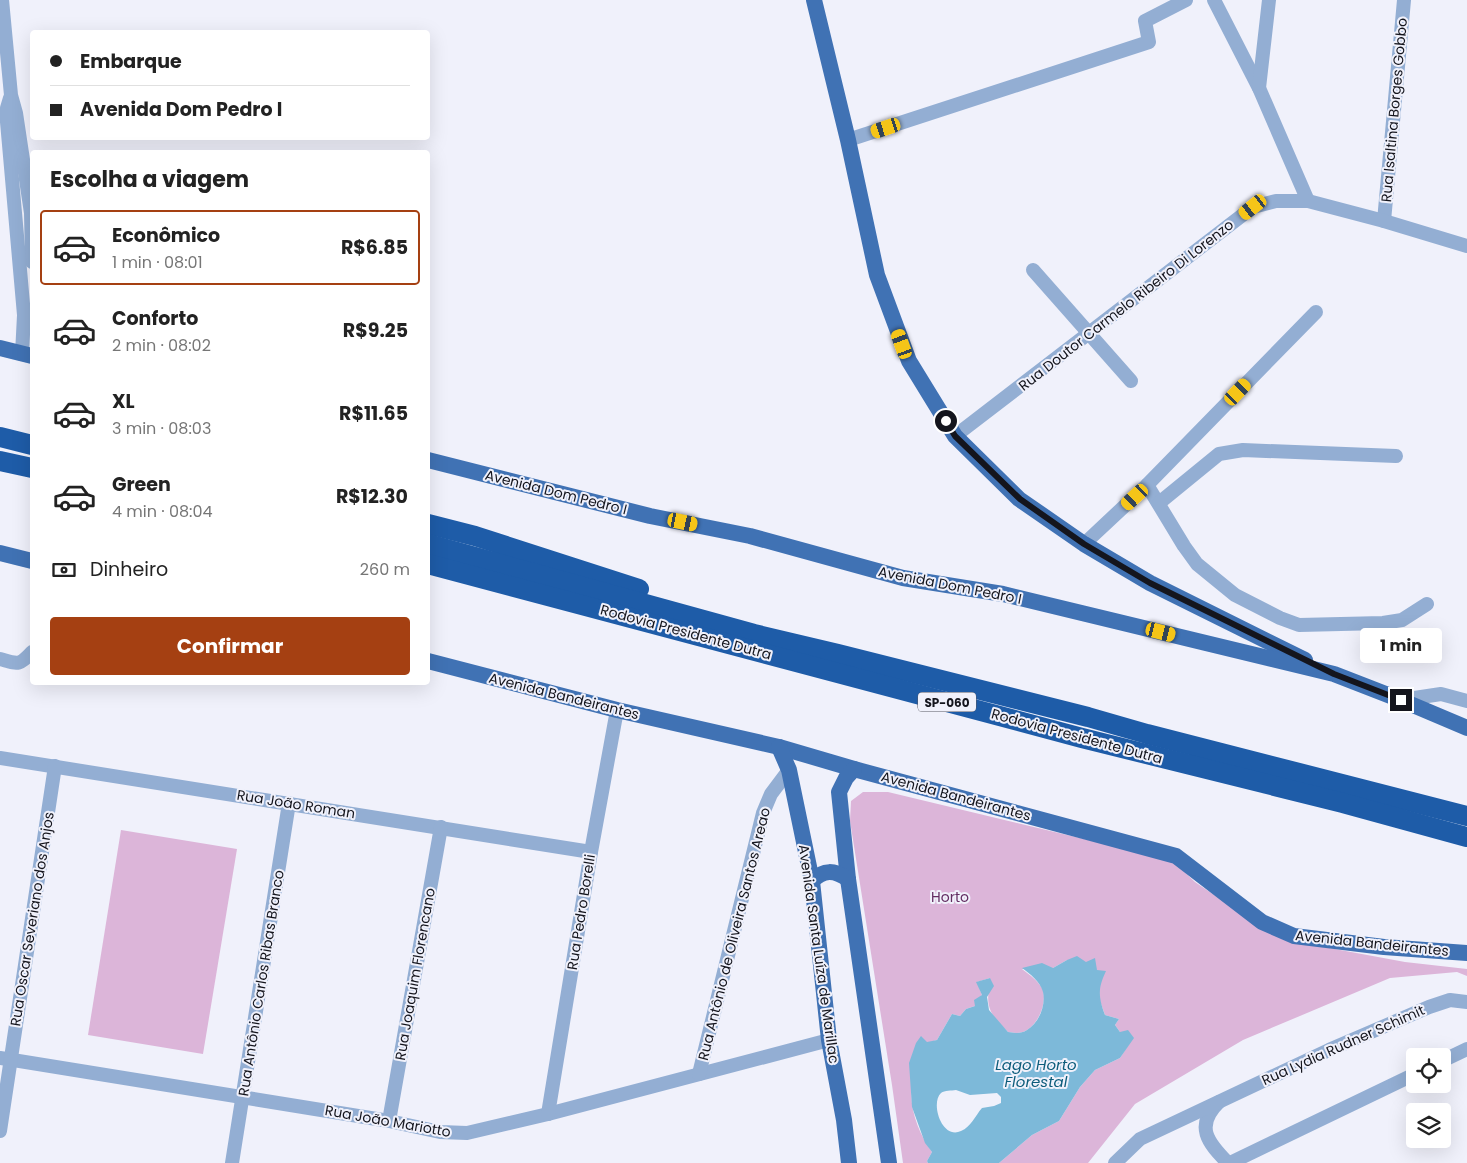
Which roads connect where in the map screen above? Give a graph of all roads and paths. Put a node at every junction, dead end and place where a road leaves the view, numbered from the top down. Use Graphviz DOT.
graph roads {
  1 [pos="2,0"];
  2 [pos="814,0"];
  3 [pos="1186,0"];
  4 [pos="1214,0"];
  5 [pos="1269,0"];
  6 [pos="1404,0"];
  7 [pos="1259,88"];
  8 [pos="11,95"];
  9 [pos="848,140"];
  10 [pos="30,201"];
  11 [pos="1308,201"];
  12 [pos="14,208"];
  13 [pos="30,213"];
  14 [pos="1384,221"];
  15 [pos="1467,246"];
  16 [pos="1033,270"];
  17 [pos="1316,312"];
  18 [pos="1088,334"];
  19 [pos="0,348"];
  20 [pos="27,355"];
  21 [pos="1131,381"];
  22 [pos="955,436"];
  23 [pos="0,437"];
  24 [pos="30,444"];
  25 [pos="1396,456"];
  26 [pos="0,461"];
  27 [pos="430,461"];
  28 [pos="30,468"];
  29 [pos="1147,485"];
  30 [pos="1159,503"];
  31 [pos="430,524"];
  32 [pos="1084,544"];
  33 [pos="430,545"];
  34 [pos="0,553"];
  35 [pos="30,560"];
  36 [pos="430,565"];
  37 [pos="1427,604"];
  38 [pos="30,654"];
  39 [pos="838,654"];
  40 [pos="0,658"];
  41 [pos="430,662"];
  42 [pos="1334,674"];
  43 [pos="1401,700"];
  44 [pos="1467,701"];
  45 [pos="618,710"];
  46 [pos="1467,728"];
  47 [pos="779,747"];
  48 [pos="0,758"];
  49 [pos="56,766"];
  50 [pos="854,769"];
  51 [pos="789,770"];
  52 [pos="289,803"];
  53 [pos="1467,816"];
  54 [pos="441,827"];
  55 [pos="1467,837"];
  56 [pos="591,852"];
  57 [pos="848,879"];
  58 [pos="812,881"];
  59 [pos="1467,953"];
  60 [pos="1467,1002"];
  61 [pos="829,1040"];
  62 [pos="1467,1050"];
  63 [pos="1451,1057"];
  64 [pos="5,1059"];
  65 [pos="699,1074"];
  66 [pos="1406,1078"];
  67 [pos="243,1097"];
  68 [pos="1221,1100"];
  69 [pos="548,1114"];
  70 [pos="389,1121"];
  71 [pos="0,1131"];
  72 [pos="232,1163"];
  73 [pos="849,1163"];
  74 [pos="889,1163"];
  75 [pos="1115,1163"];
  76 [pos="1229,1163"];
  1 -- 8 [label="street"];
  2 -- 9 [label="main road"];
  3 -- 9 [label="street"];
  4 -- 7 [label="street"];
  5 -- 7 [label="street"];
  6 -- 14 [label="street, Rua Isaltina Borges Gobbo"];
  7 -- 11 [label="street"];
  8 -- 10 [label="street"];
  8 -- 12 [label="street"];
  9 -- 22 [label="main road"];
  11 -- 14 [label="street, Rua Doutor Carmelo Ribeiro Di Lorenzo"];
  11 -- 18 [label="street, Rua Doutor Carmelo Ribeiro Di Lorenzo"];
  12 -- 13 [label="street"];
  12 -- 20 [label="street"];
  14 -- 15 [label="street, Rua Doutor Carmelo Ribeiro Di Lorenzo"];
  16 -- 18 [label="street"];
  17 -- 29 [label="street"];
  18 -- 21 [label="street"];
  18 -- 22 [label="street, Rua Doutor Carmelo Ribeiro Di Lorenzo"];
  19 -- 20 [label="main road"];
  22 -- 32 [label="main road"];
  23 -- 24 [label="highway"];
  25 -- 30 [label="street"];
  26 -- 28 [label="highway"];
  27 -- 42 [label="main road, Avenida Dom Pedro I"];
  29 -- 30 [label="street"];
  29 -- 32 [label="street"];
  30 -- 37 [label="street"];
  31 -- 39 [label="highway"];
  32 -- 42 [label="main road"];
  33 -- 39 [label="highway, Rodovia Presidente Dutra / SP-060"];
  34 -- 35 [label="main road"];
  36 -- 55 [label="highway, Rodovia Presidente Dutra / SP-060"];
  38 -- 40 [label="street"];
  39 -- 53 [label="highway, Rodovia Presidente Dutra / SP-060"];
  41 -- 45 [label="main road, Avenida Bandeirantes"];
  42 -- 43 [label="main road, Avenida Dom Pedro I"];
  43 -- 44 [label="street"];
  43 -- 46 [label="main road, Avenida Dom Pedro I"];
  45 -- 47 [label="main road, Avenida Bandeirantes"];
  45 -- 56 [label="street, Rua Pedro Borelli"];
  47 -- 50 [label="main road, Avenida Bandeirantes"];
  47 -- 51 [label="main road, Avenida Santa Luíza de Marillac"];
  48 -- 49 [label="street, Rua João Roman"];
  49 -- 52 [label="street, Rua João Roman"];
  49 -- 64 [label="street, Rua Oscar Severiano dos Anjos"];
  50 -- 57 [label="main road"];
  50 -- 59 [label="main road, Avenida Bandeirantes"];
  51 -- 58 [label="main road, Avenida Santa Luíza de Marillac"];
  51 -- 65 [label="street, Rua Antônio de Oliveira Santos Areao"];
  52 -- 54 [label="street, Rua João Roman"];
  52 -- 67 [label="street, Rua Antônio Carlos Ribas Branco"];
  54 -- 56 [label="street, Rua João Roman"];
  54 -- 70 [label="street, Rua Joaquim Florencano"];
  56 -- 69 [label="street, Rua Pedro Borelli"];
  57 -- 58 [label="main road"];
  57 -- 74 [label="main road"];
  58 -- 61 [label="main road, Avenida Santa Luíza de Marillac"];
  60 -- 68 [label="street, Rua Lydia Rudner Schimit"];
  61 -- 65 [label="street, Rua João Mariotto"];
  61 -- 73 [label="main road, Avenida Santa Luíza de Marillac"];
  62 -- 63 [label="street"];
  64 -- 67 [label="street, Rua João Mariotto"];
  64 -- 71 [label="street, Rua Oscar Severiano dos Anjos"];
  65 -- 69 [label="street, Rua João Mariotto"];
  66 -- 76 [label="street"];
  67 -- 70 [label="street, Rua João Mariotto"];
  67 -- 72 [label="street, Rua Antônio Carlos Ribas Branco"];
  68 -- 75 [label="street, Rua Lydia Rudner Schimit"];
  68 -- 76 [label="street"];
  69 -- 70 [label="street, Rua João Mariotto"];
}
